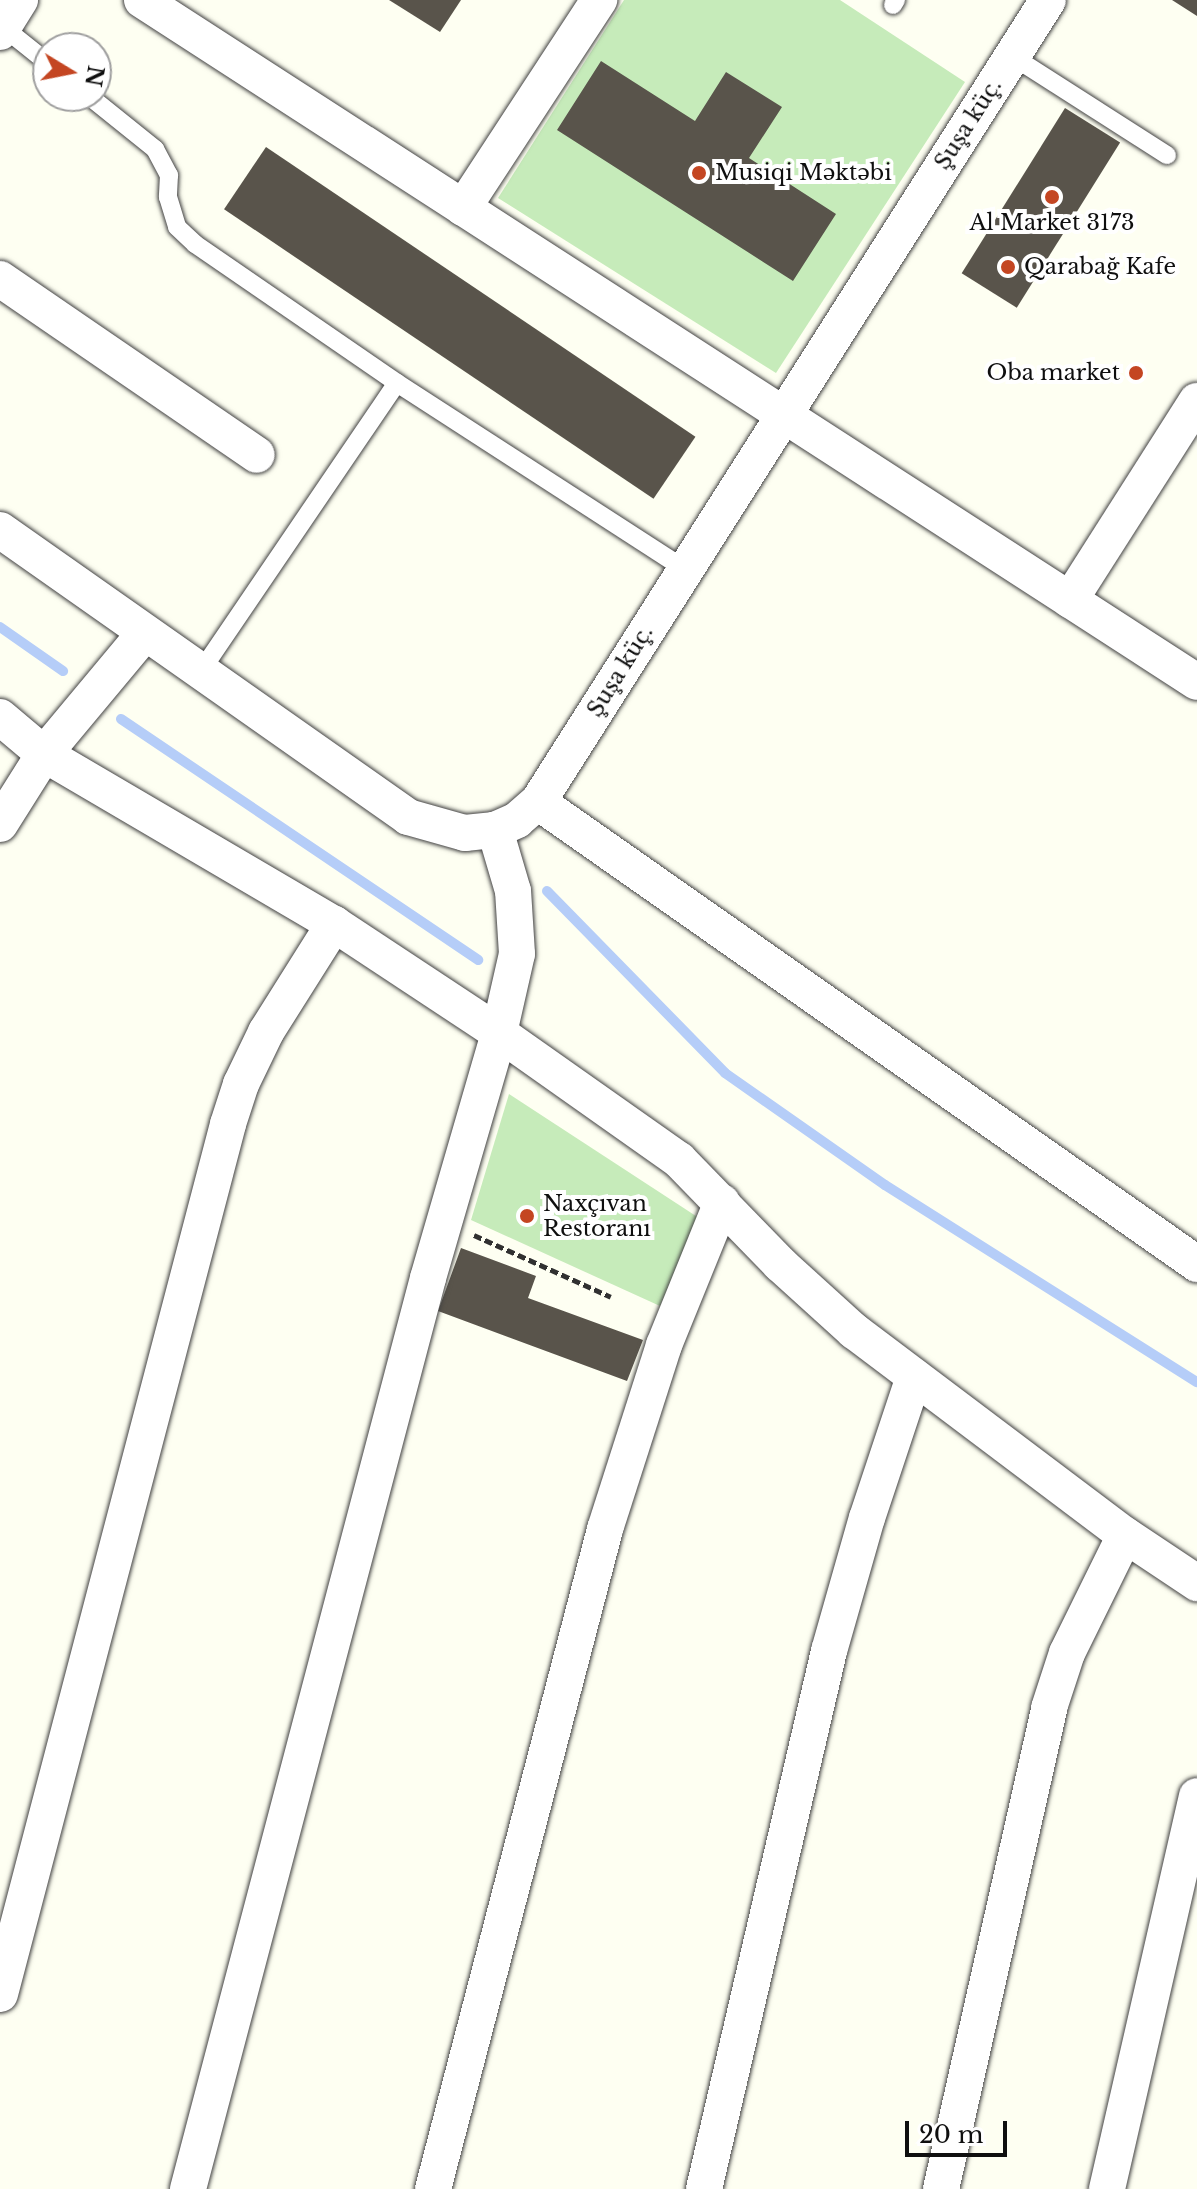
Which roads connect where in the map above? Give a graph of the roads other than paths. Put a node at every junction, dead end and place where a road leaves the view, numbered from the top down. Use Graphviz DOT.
graph roads {
  1 [pos="142,0"];
  2 [pos="599,0"];
  3 [pos="1048,0"];
  4 [pos="8,20"];
  5 [pos="32,46"];
  6 [pos="1012,56"];
  7 [pos="109,112"];
  8 [pos="1167,155"];
  9 [pos="463,208"];
  10 [pos="0,279"];
  11 [pos="397,383"];
  12 [pos="1197,401"];
  13 [pos="781,416"];
  14 [pos="257,455"];
  15 [pos="0,530"];
  16 [pos="684,569"];
  17 [pos="1070,600"];
  18 [pos="144,634"];
  19 [pos="199,674"];
  20 [pos="1197,682"];
  21 [pos="0,717"];
  22 [pos="44,754"];
  23 [pos="538,802"];
  24 [pos="0,824"];
  25 [pos="495,830"];
  26 [pos="334,924"];
  27 [pos="499,1033"];
  28 [pos="722,1202"];
  29 [pos="1197,1264"];
  30 [pos="914,1377"];
  31 [pos="1125,1535"];
  32 [pos="1197,1583"];
  33 [pos="1197,1796"];
  34 [pos="0,1994"];
  35 [pos="188,2189"];
  36 [pos="433,2189"];
  37 [pos="704,2189"];
  38 [pos="941,2189"];
  39 [pos="1107,2189"];
  1 -- 9 [label="street"];
  2 -- 9 [label="street"];
  3 -- 6 [label="street, Şuşa küç."];
  4 -- 5 [label="lane"];
  6 -- 8 [label="lane"];
  6 -- 13 [label="street, Şuşa küç."];
  7 -- 11 [label="lane"];
  9 -- 13 [label="street"];
  10 -- 14 [label="street"];
  11 -- 16 [label="lane"];
  11 -- 19 [label="lane"];
  12 -- 17 [label="street"];
  13 -- 16 [label="street, Şuşa küç."];
  13 -- 17 [label="street"];
  15 -- 18 [label="street"];
  16 -- 23 [label="street, Şuşa küç."];
  17 -- 20 [label="street"];
  18 -- 19 [label="street"];
  18 -- 22 [label="street"];
  19 -- 25 [label="street"];
  21 -- 22 [label="street"];
  22 -- 24 [label="street"];
  22 -- 26 [label="street"];
  23 -- 25 [label="street, Şuşa küç."];
  23 -- 29 [label="street"];
  25 -- 27 [label="street"];
  26 -- 27 [label="street"];
  26 -- 34 [label="street"];
  27 -- 28 [label="street"];
  27 -- 35 [label="street"];
  28 -- 30 [label="street"];
  28 -- 36 [label="street"];
  30 -- 31 [label="street"];
  30 -- 37 [label="street"];
  31 -- 32 [label="street"];
  31 -- 38 [label="street"];
  33 -- 39 [label="street"];
}
